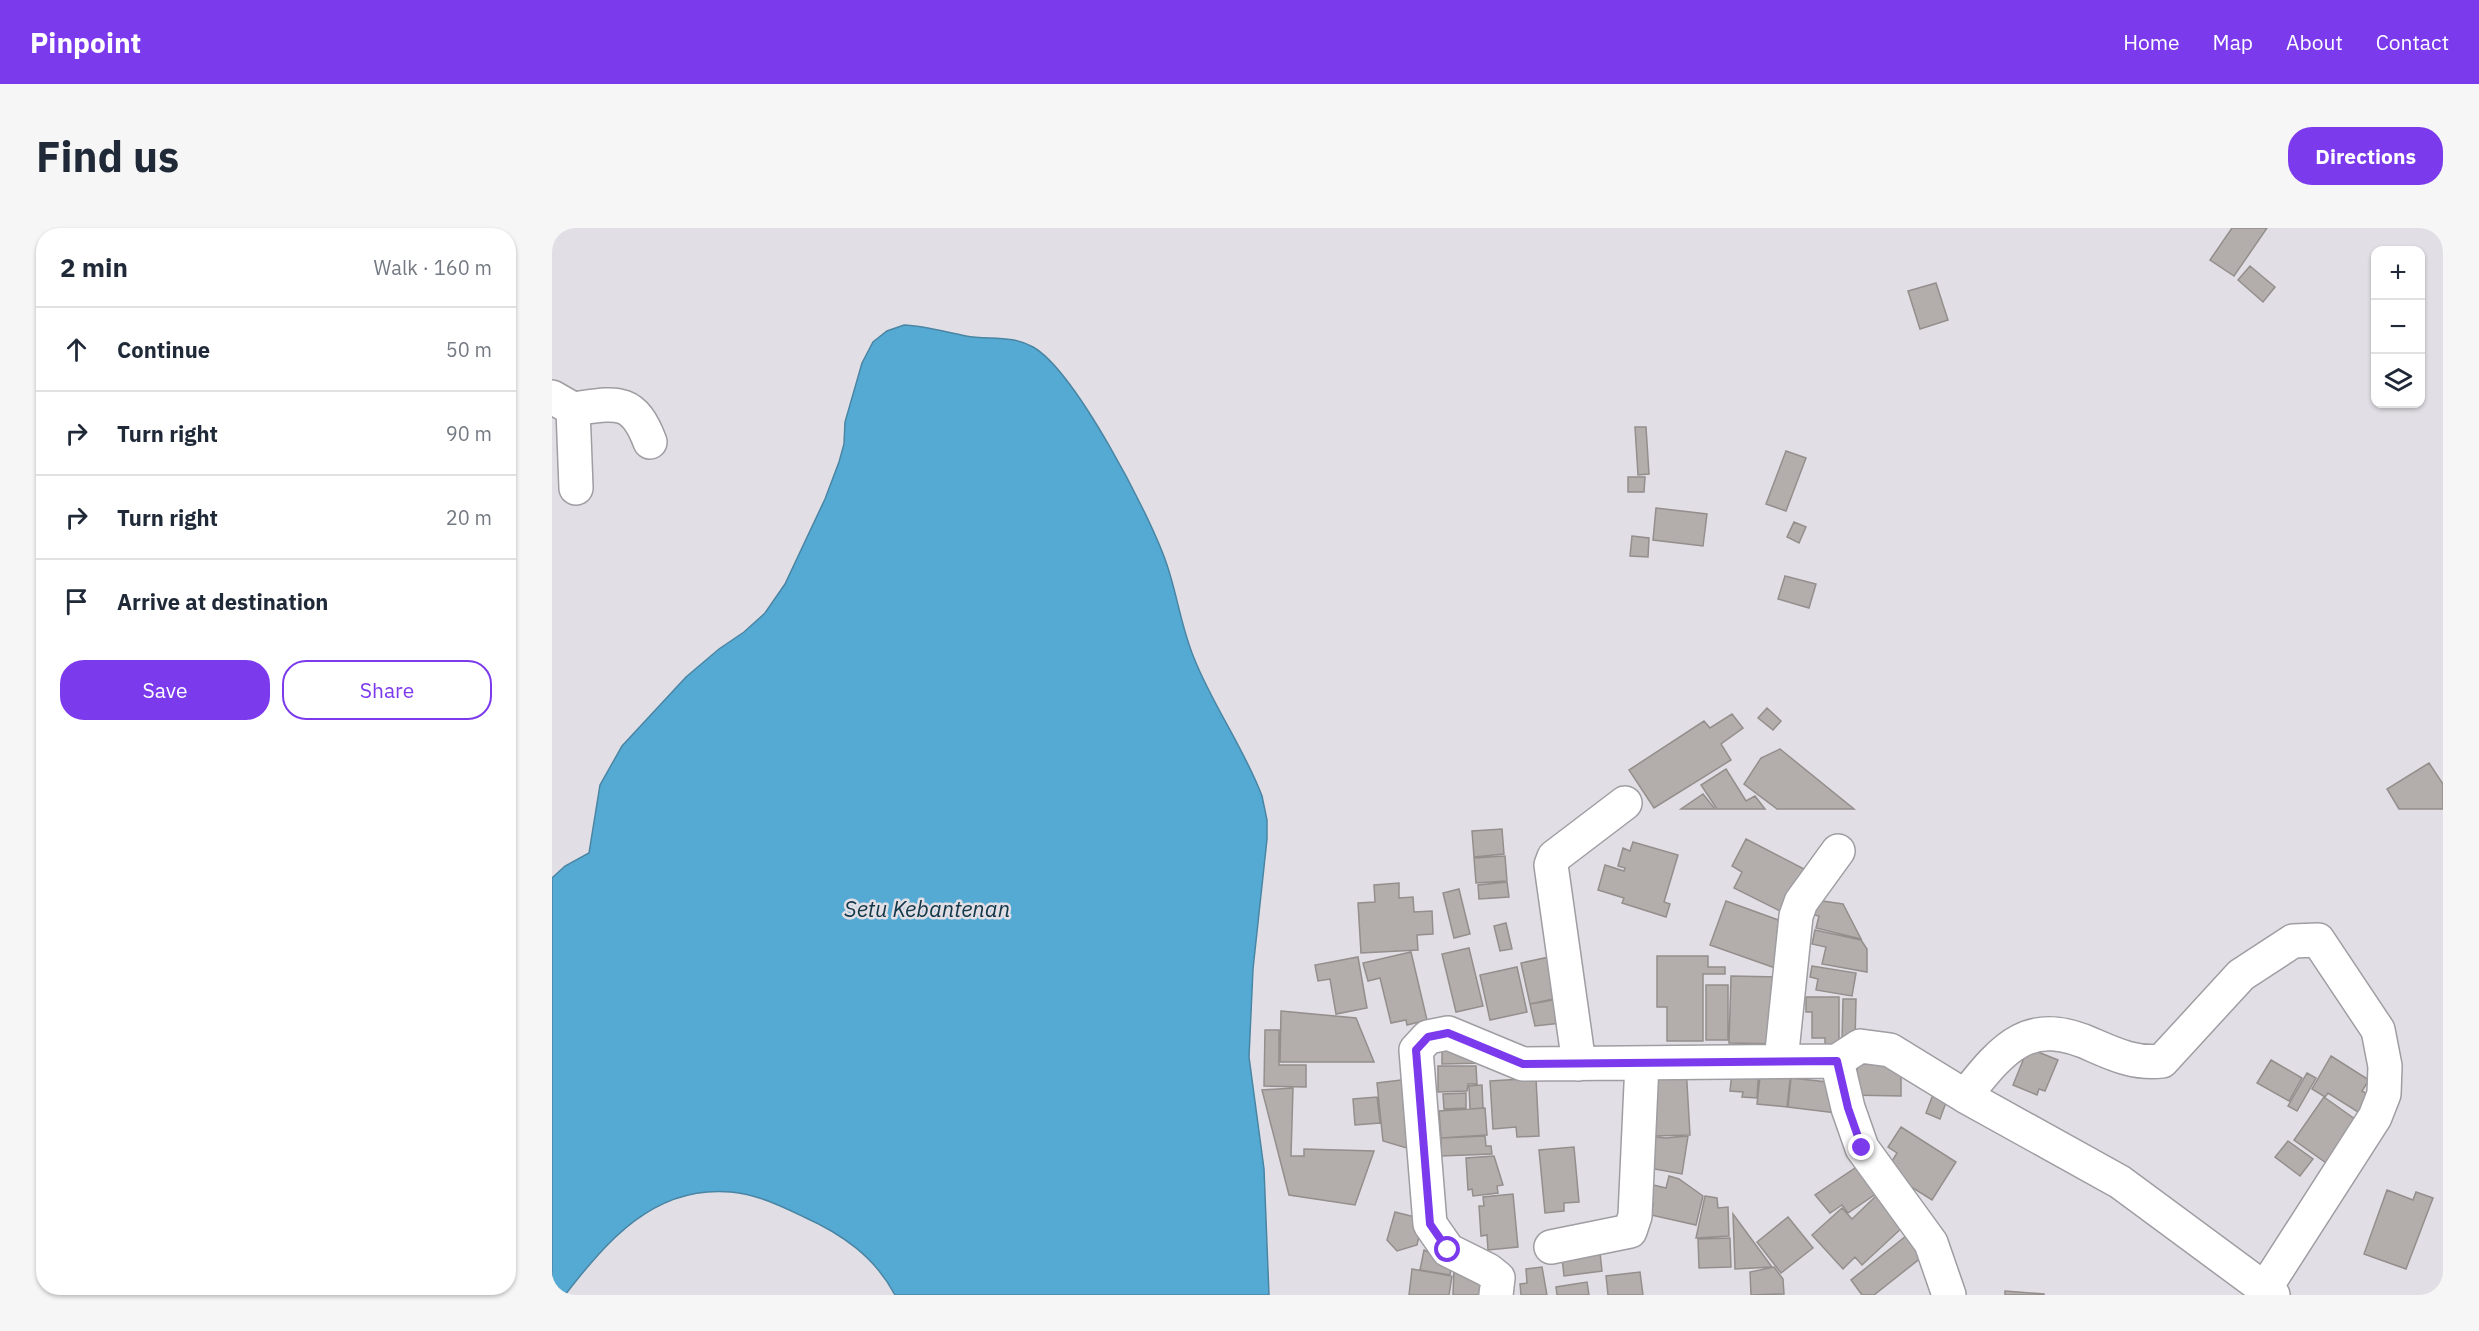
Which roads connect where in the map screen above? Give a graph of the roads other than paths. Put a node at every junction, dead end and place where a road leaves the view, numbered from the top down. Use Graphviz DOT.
graph roads {
  1 [pos="562,403"];
  2 [pos="650,442"];
  3 [pos="576,488"];
  4 [pos="1625,803"];
  5 [pos="1838,850"];
  6 [pos="1781,1061"];
  7 [pos="1837,1061"];
  8 [pos="1642,1063"];
  9 [pos="1580,1064"];
  10 [pos="1965,1096"];
  11 [pos="1551,1247"];
  12 [pos="2268,1292"];
  13 [pos="1496,1295"];
  14 [pos="1950,1295"];
  1 -- 2 [label="street"];
  1 -- 3 [label="street"];
  4 -- 9 [label="street"];
  5 -- 6 [label="street"];
  6 -- 7 [label="street"];
  6 -- 8 [label="street"];
  7 -- 10 [label="street"];
  7 -- 14 [label="street"];
  8 -- 9 [label="street"];
  8 -- 11 [label="street"];
  9 -- 13 [label="street"];
  10 -- 12 [label="street"];
  10 -- 12 [label="street"];
}
